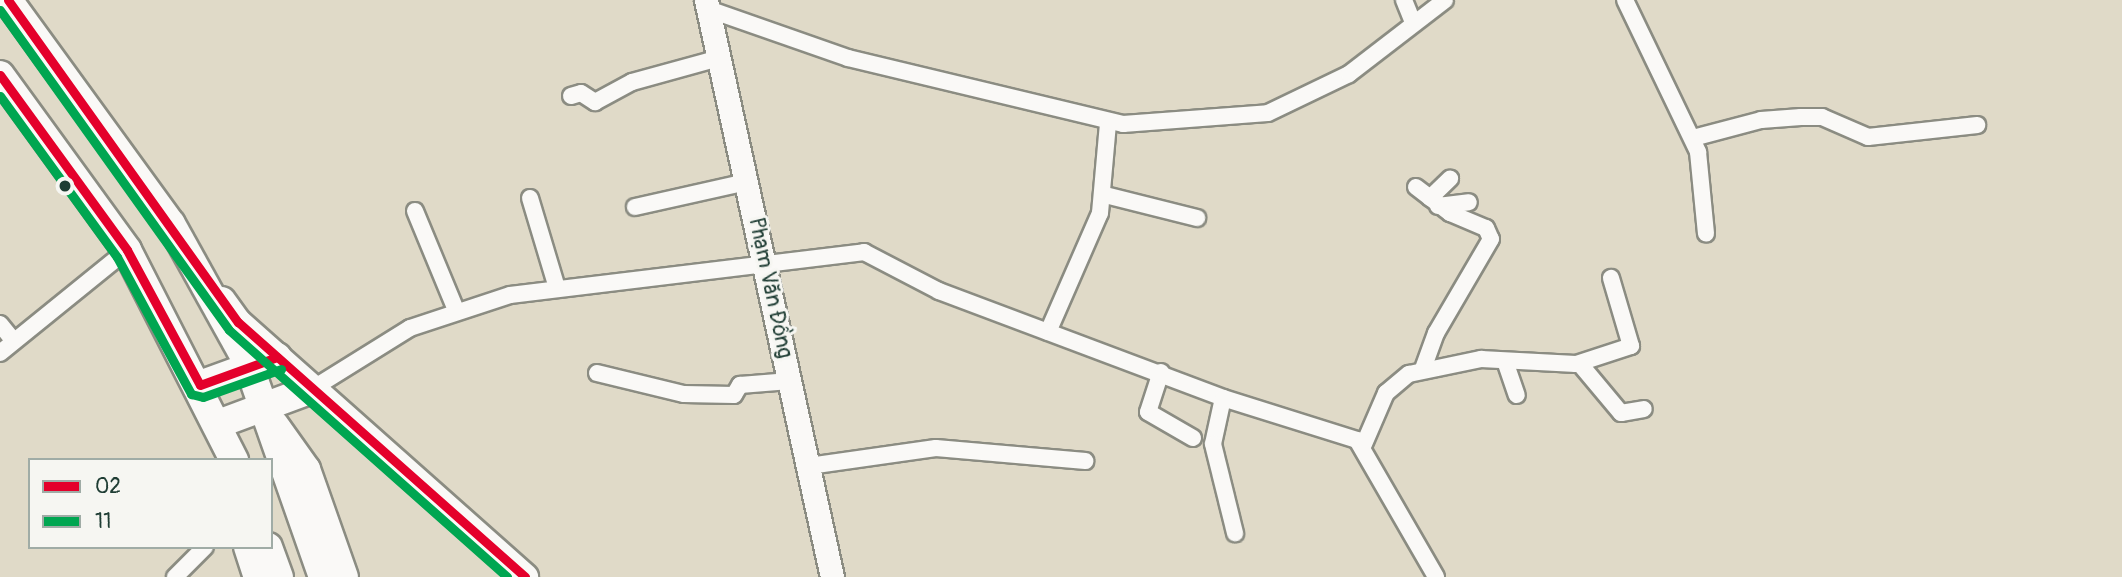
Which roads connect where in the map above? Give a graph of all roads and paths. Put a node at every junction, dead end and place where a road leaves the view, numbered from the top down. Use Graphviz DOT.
graph roads {
  1 [pos="8,0"];
  2 [pos="1404,0"];
  3 [pos="1445,0"];
  4 [pos="1625,0"];
  5 [pos="707,5"];
  6 [pos="1413,22"];
  7 [pos="719,58"];
  8 [pos="0,75"];
  9 [pos="571,96"];
  10 [pos="1108,124"];
  11 [pos="1977,125"];
  12 [pos="1693,138"];
  13 [pos="1450,179"];
  14 [pos="747,182"];
  15 [pos="1416,187"];
  16 [pos="1105,195"];
  17 [pos="530,198"];
  18 [pos="1469,201"];
  19 [pos="1434,202"];
  20 [pos="635,207"];
  21 [pos="415,211"];
  22 [pos="1197,218"];
  23 [pos="1706,234"];
  24 [pos="127,250"];
  25 [pos="190,258"];
  26 [pos="765,267"];
  27 [pos="1611,278"];
  28 [pos="556,288"];
  29 [pos="456,310"];
  30 [pos="0,324"];
  31 [pos="1048,332"];
  32 [pos="14,341"];
  33 [pos="0,353"];
  34 [pos="276,357"];
  35 [pos="1505,361"];
  36 [pos="247,363"];
  37 [pos="1580,364"];
  38 [pos="1423,369"];
  39 [pos="1161,372"];
  40 [pos="597,373"];
  41 [pos="790,381"];
  42 [pos="200,385"];
  43 [pos="312,389"];
  44 [pos="1517,395"];
  45 [pos="1223,398"];
  46 [pos="264,407"];
  47 [pos="1644,409"];
  48 [pos="218,424"];
  49 [pos="1193,438"];
  50 [pos="1364,444"];
  51 [pos="224,458"];
  52 [pos="233,458"];
  53 [pos="1085,461"];
  54 [pos="809,466"];
  55 [pos="1235,533"];
  56 [pos="203,549"];
  57 [pos="248,549"];
  58 [pos="269,549"];
  59 [pos="175,577"];
  60 [pos="257,577"];
  61 [pos="279,577"];
  62 [pos="323,577"];
  63 [pos="345,577"];
  64 [pos="525,577"];
  65 [pos="832,577"];
  66 [pos="1436,577"];
  1 -- 25 [label="highway"];
  2 -- 6 [label="street"];
  3 -- 6 [label="street"];
  4 -- 12 [label="street"];
  5 -- 7 [label="main road, Phạm Văn Đồng"];
  5 -- 10 [label="street"];
  6 -- 10 [label="street"];
  7 -- 9 [label="street"];
  7 -- 14 [label="main road, Phạm Văn Đồng"];
  8 -- 24 [label="highway"];
  10 -- 16 [label="street"];
  11 -- 12 [label="street"];
  12 -- 23 [label="street"];
  13 -- 19 [label="street"];
  14 -- 20 [label="street"];
  14 -- 26 [label="main road, Phạm Văn Đồng"];
  15 -- 19 [label="street"];
  16 -- 22 [label="street"];
  16 -- 31 [label="street"];
  17 -- 28 [label="street"];
  18 -- 19 [label="street"];
  19 -- 38 [label="street"];
  21 -- 29 [label="street"];
  24 -- 32 [label="street"];
  24 -- 42 [label="highway"];
  25 -- 34 [label="main road"];
  25 -- 36 [label="highway"];
  26 -- 28 [label="street"];
  26 -- 31 [label="street"];
  26 -- 41 [label="main road, Phạm Văn Đồng"];
  27 -- 37 [label="street"];
  28 -- 29 [label="street"];
  29 -- 43 [label="street"];
  30 -- 32 [label="street"];
  31 -- 39 [label="street"];
  32 -- 33 [label="street"];
  34 -- 36 [label="highway"];
  34 -- 43 [label="main road"];
  35 -- 37 [label="street"];
  35 -- 38 [label="street"];
  35 -- 44 [label="street"];
  36 -- 42 [label="highway"];
  36 -- 46 [label="highway"];
  37 -- 47 [label="street"];
  38 -- 50 [label="street"];
  39 -- 45 [label="street"];
  39 -- 49 [label="street"];
  40 -- 41 [label="street"];
  41 -- 54 [label="main road, Phạm Văn Đồng"];
  42 -- 48 [label="highway"];
  43 -- 46 [label="highway"];
  43 -- 64 [label="main road"];
  45 -- 50 [label="street"];
  45 -- 55 [label="street"];
  46 -- 48 [label="highway"];
  46 -- 62 [label="highway"];
  46 -- 63 [label="main road"];
  48 -- 51 [label="main road"];
  48 -- 52 [label="highway"];
  50 -- 66 [label="street"];
  53 -- 54 [label="street"];
  54 -- 65 [label="main road, Phạm Văn Đồng"];
  56 -- 59 [label="street"];
  57 -- 60 [label="main road"];
  58 -- 61 [label="highway"];
}
